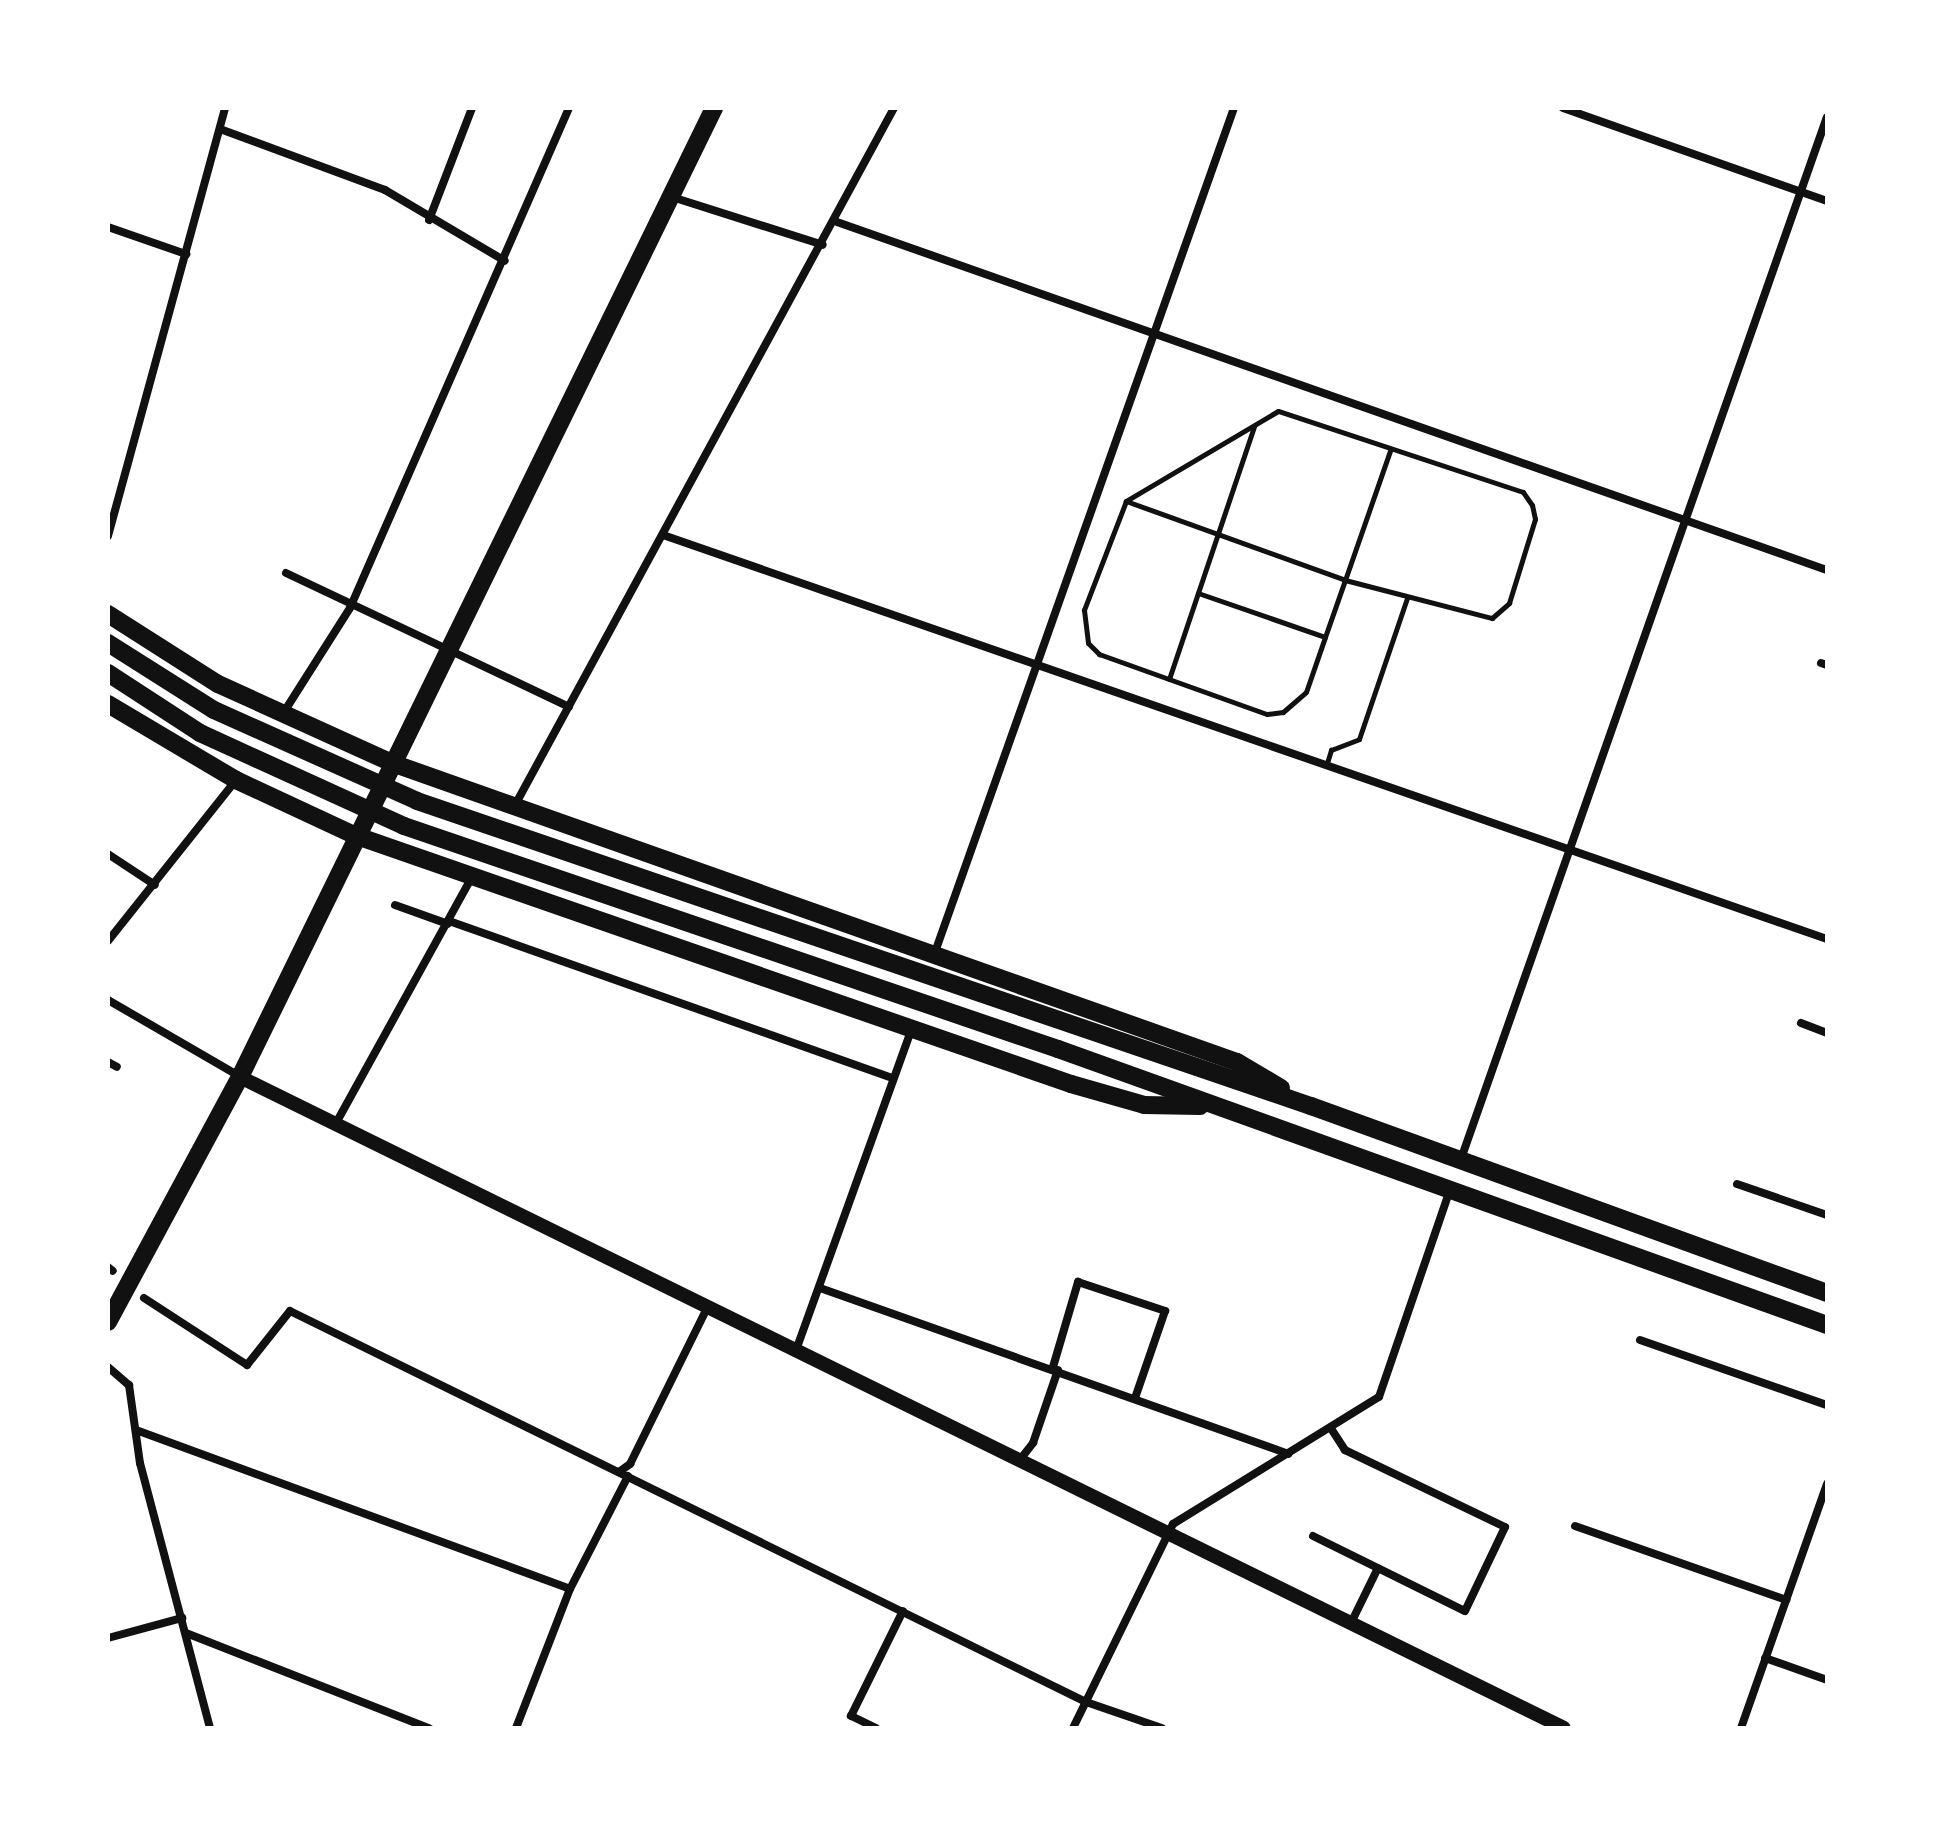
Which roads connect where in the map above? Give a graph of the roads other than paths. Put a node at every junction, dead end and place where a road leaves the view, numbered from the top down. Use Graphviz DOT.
graph roads {
  1 [pos="225,108"];
  2 [pos="472,108"];
  3 [pos="569,108"];
  4 [pos="714,108"];
  5 [pos="894,108"];
  6 [pos="1234,108"];
  7 [pos="1563,108"];
  8 [pos="1827,117"];
  9 [pos="220,129"];
  10 [pos="1801,191"];
  11 [pos="672,197"];
  12 [pos="1827,201"];
  13 [pos="429,220"];
  14 [pos="837,222"];
  15 [pos="108,227"];
  16 [pos="823,245"];
  17 [pos="186,254"];
  18 [pos="505,261"];
  19 [pos="1155,335"];
  20 [pos="1255,425"];
  21 [pos="1390,451"];
  22 [pos="1126,501"];
  23 [pos="1686,521"];
  24 [pos="1217,534"];
  25 [pos="663,535"];
  26 [pos="108,536"];
  27 [pos="1827,570"];
  28 [pos="286,573"];
  29 [pos="1345,580"];
  30 [pos="1198,593"];
  31 [pos="1407,598"];
  32 [pos="350,608"];
  33 [pos="108,614"];
  34 [pos="1325,637"];
  35 [pos="108,643"];
  36 [pos="447,653"];
  37 [pos="1041,662"];
  38 [pos="108,673"];
  39 [pos="1169,679"];
  40 [pos="108,704"];
  41 [pos="569,707"];
  42 [pos="282,716"];
  43 [pos="392,763"];
  44 [pos="1327,763"];
  45 [pos="236,780"];
  46 [pos="513,807"];
  47 [pos="354,835"];
  48 [pos="1572,850"];
  49 [pos="108,854"];
  50 [pos="473,875"];
  51 [pos="155,885"];
  52 [pos="395,905"];
  53 [pos="449,923"];
  54 [pos="1827,939"];
  55 [pos="108,941"];
  56 [pos="934,956"];
  57 [pos="108,1000"];
  58 [pos="1801,1023"];
  59 [pos="913,1028"];
  60 [pos="1827,1033"];
  61 [pos="240,1077"];
  62 [pos="893,1078"];
  63 [pos="1215,1106"];
  64 [pos="1311,1106"];
  65 [pos="334,1126"];
  66 [pos="1460,1164"];
  67 [pos="1737,1184"];
  68 [pos="1449,1192"];
  69 [pos="1827,1215"];
  70 [pos="820,1288"];
  71 [pos="1827,1293"];
  72 [pos="144,1298"];
  73 [pos="707,1308"];
  74 [pos="108,1322"];
  75 [pos="1827,1325"];
  76 [pos="1640,1340"];
  77 [pos="795,1353"];
  78 [pos="108,1367"];
  79 [pos="1056,1368"];
  80 [pos="1135,1398"];
  81 [pos="1827,1405"];
  82 [pos="1330,1427"];
  83 [pos="136,1430"];
  84 [pos="1288,1454"];
  85 [pos="1018,1462"];
  86 [pos="624,1474"];
  87 [pos="1827,1484"];
  88 [pos="1575,1526"];
  89 [pos="1166,1533"];
  90 [pos="1313,1536"];
  91 [pos="1378,1568"];
  92 [pos="570,1589"];
  93 [pos="1786,1600"];
  94 [pos="903,1611"];
  95 [pos="182,1618"];
  96 [pos="1351,1623"];
  97 [pos="186,1633"];
  98 [pos="108,1638"];
  99 [pos="1765,1658"];
  100 [pos="1827,1680"];
  101 [pos="1086,1702"];
  102 [pos="210,1728"];
  103 [pos="429,1728"];
  104 [pos="516,1728"];
  105 [pos="876,1728"];
  106 [pos="1073,1728"];
  107 [pos="1162,1728"];
  108 [pos="1564,1728"];
  109 [pos="1741,1728"];
  1 -- 9 [label="street"];
  2 -- 13 [label="street"];
  3 -- 18 [label="street"];
  4 -- 11 [label="highway"];
  5 -- 14 [label="street"];
  6 -- 19 [label="street"];
  7 -- 10 [label="street"];
  8 -- 10 [label="street"];
  9 -- 13 [label="street"];
  9 -- 17 [label="street"];
  10 -- 12 [label="street"];
  10 -- 23 [label="street"];
  11 -- 16 [label="street"];
  11 -- 36 [label="highway"];
  13 -- 18 [label="street"];
  14 -- 16 [label="street"];
  14 -- 19 [label="street"];
  15 -- 17 [label="street"];
  16 -- 25 [label="street"];
  17 -- 26 [label="street"];
  18 -- 32 [label="street"];
  19 -- 23 [label="street"];
  19 -- 37 [label="street"];
  20 -- 21 [label="lane"];
  20 -- 22 [label="lane"];
  20 -- 24 [label="lane"];
  21 -- 29 [label="lane"];
  21 -- 31 [label="lane"];
  22 -- 24 [label="lane"];
  22 -- 39 [label="lane"];
  23 -- 27 [label="street"];
  23 -- 48 [label="street"];
  24 -- 29 [label="lane"];
  24 -- 30 [label="lane"];
  25 -- 37 [label="street"];
  25 -- 41 [label="street"];
  28 -- 32 [label="street"];
  29 -- 31 [label="lane"];
  29 -- 34 [label="lane"];
  30 -- 34 [label="lane"];
  30 -- 39 [label="lane"];
  31 -- 44 [label="lane"];
  32 -- 36 [label="street"];
  32 -- 42 [label="street"];
  33 -- 42 [label="highway"];
  34 -- 39 [label="lane"];
  35 -- 64 [label="highway"];
  36 -- 41 [label="street"];
  36 -- 43 [label="highway"];
  37 -- 44 [label="street"];
  37 -- 56 [label="street"];
  38 -- 63 [label="highway"];
  40 -- 45 [label="highway"];
  41 -- 46 [label="street"];
  42 -- 43 [label="highway"];
  43 -- 46 [label="highway"];
  43 -- 47 [label="highway"];
  44 -- 48 [label="street"];
  45 -- 47 [label="highway"];
  45 -- 51 [label="street"];
  46 -- 56 [label="highway"];
  47 -- 50 [label="highway"];
  47 -- 61 [label="highway"];
  48 -- 54 [label="street"];
  48 -- 66 [label="street"];
  49 -- 51 [label="street"];
  50 -- 53 [label="street"];
  50 -- 59 [label="highway"];
  51 -- 55 [label="street"];
  52 -- 53 [label="street"];
  53 -- 62 [label="street"];
  53 -- 65 [label="street"];
  56 -- 64 [label="highway"];
  57 -- 61 [label="street"];
  58 -- 60 [label="street"];
  59 -- 62 [label="street"];
  59 -- 63 [label="highway"];
  61 -- 65 [label="street"];
  61 -- 74 [label="highway"];
  62 -- 70 [label="street"];
  63 -- 68 [label="highway"];
  64 -- 66 [label="highway"];
  65 -- 73 [label="street"];
  66 -- 71 [label="highway"];
  67 -- 69 [label="street"];
  68 -- 75 [label="highway"];
  68 -- 82 [label="street"];
  70 -- 77 [label="street"];
  70 -- 79 [label="street"];
  72 -- 86 [label="street"];
  73 -- 77 [label="street"];
  73 -- 86 [label="street"];
  76 -- 81 [label="street"];
  77 -- 85 [label="street"];
  78 -- 83 [label="street"];
  79 -- 80 [label="street"];
  79 -- 80 [label="street"];
  79 -- 85 [label="street"];
  80 -- 84 [label="street"];
  82 -- 84 [label="street"];
  82 -- 91 [label="street"];
  83 -- 92 [label="street"];
  83 -- 95 [label="street"];
  84 -- 89 [label="street"];
  85 -- 89 [label="street"];
  86 -- 92 [label="street"];
  86 -- 94 [label="street"];
  87 -- 93 [label="street"];
  88 -- 93 [label="street"];
  89 -- 96 [label="street"];
  89 -- 101 [label="street"];
  90 -- 91 [label="street"];
  91 -- 96 [label="street"];
  92 -- 104 [label="street"];
  93 -- 99 [label="street"];
  94 -- 101 [label="street"];
  94 -- 105 [label="street"];
  95 -- 97 [label="street"];
  95 -- 98 [label="street"];
  96 -- 108 [label="street"];
  97 -- 102 [label="street"];
  97 -- 103 [label="street"];
  99 -- 100 [label="street"];
  99 -- 109 [label="street"];
  101 -- 106 [label="street"];
  101 -- 107 [label="street"];
}
